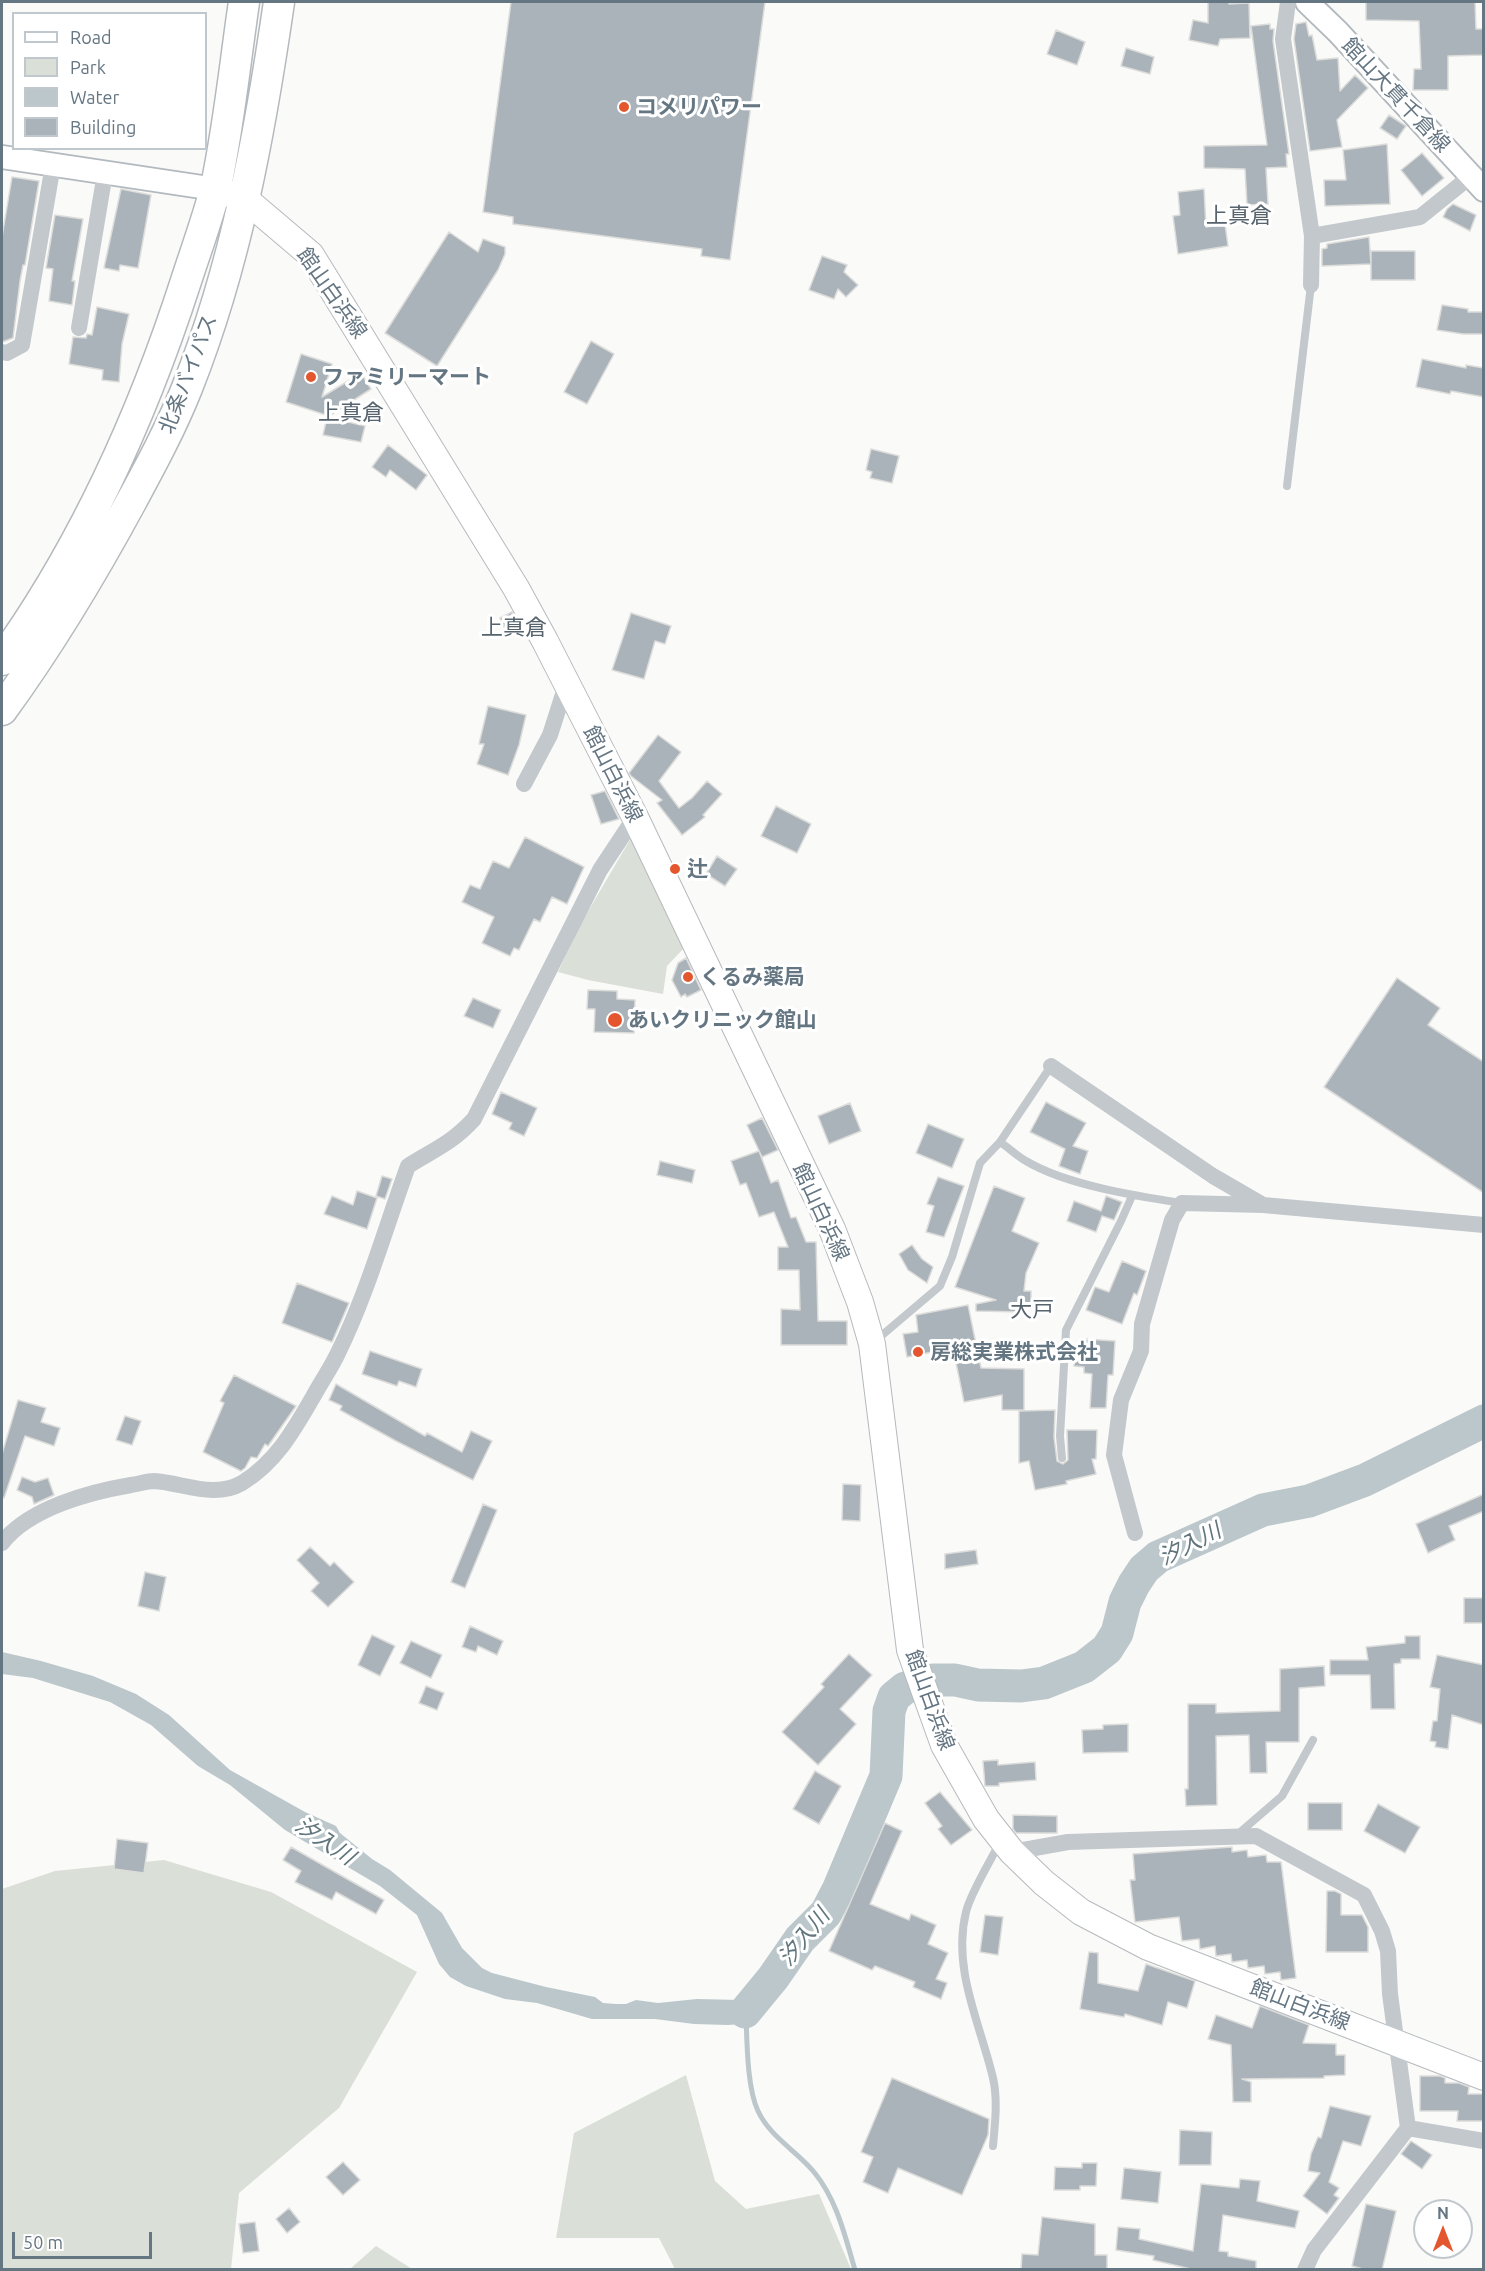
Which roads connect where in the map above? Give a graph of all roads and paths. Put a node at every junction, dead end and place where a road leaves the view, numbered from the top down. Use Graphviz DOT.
graph roads {
  1 [pos="244,2"];
  2 [pos="279,2"];
  3 [pos="1288,2"];
  4 [pos="1307,2"];
  5 [pos="2,157"];
  6 [pos="53,165"];
  7 [pos="105,173"];
  8 [pos="1477,183"];
  9 [pos="215,189"];
  10 [pos="245,199"];
  11 [pos="1312,236"];
  12 [pos="1311,285"];
  13 [pos="79,328"];
  14 [pos="2,352"];
  15 [pos="1287,486"];
  16 [pos="2,660"];
  17 [pos="567,682"];
  18 [pos="2,710"];
  19 [pos="524,784"];
  20 [pos="635,817"];
  21 [pos="1051,1066"];
  22 [pos="1000,1142"];
  23 [pos="1132,1196"];
  24 [pos="1182,1203"];
  25 [pos="1263,1205"];
  26 [pos="1484,1225"];
  27 [pos="872,1344"];
  28 [pos="1062,1458"];
  29 [pos="1135,1533"];
  30 [pos="2,1543"];
  31 [pos="1313,1740"];
  32 [pos="1237,1835"];
  33 [pos="1007,1846"];
  34 [pos="1398,2044"];
  35 [pos="1484,2077"];
  36 [pos="1408,2128"];
  37 [pos="1484,2141"];
  38 [pos="993,2146"];
  39 [pos="1305,2270"];
  1 -- 9 [label="highway, 北条バイパス"];
  2 -- 10 [label="highway, 北条バイパス"];
  3 -- 11 [label="street"];
  4 -- 8 [label="main road, 館山大貫千倉線"];
  5 -- 6 [label="main road"];
  6 -- 7 [label="main road"];
  6 -- 14 [label="street"];
  7 -- 9 [label="main road"];
  7 -- 13 [label="street"];
  8 -- 11 [label="street"];
  9 -- 10 [label="main road, 館山白浜線"];
  9 -- 16 [label="highway, 北条バイパス"];
  10 -- 17 [label="main road, 館山白浜線"];
  10 -- 18 [label="highway, 北条バイパス"];
  11 -- 12 [label="street"];
  12 -- 15 [label="lane"];
  17 -- 19 [label="street"];
  17 -- 20 [label="main road, 館山白浜線"];
  20 -- 27 [label="main road, 館山白浜線"];
  20 -- 30 [label="street"];
  21 -- 22 [label="lane"];
  21 -- 25 [label="street"];
  22 -- 23 [label="lane"];
  22 -- 27 [label="lane"];
  23 -- 24 [label="lane"];
  23 -- 28 [label="lane"];
  24 -- 25 [label="street"];
  24 -- 29 [label="street"];
  25 -- 26 [label="street"];
  27 -- 33 [label="main road, 館山白浜線"];
  31 -- 32 [label="lane"];
  32 -- 33 [label="street"];
  32 -- 34 [label="street"];
  33 -- 34 [label="main road, 館山白浜線"];
  33 -- 38 [label="lane"];
  34 -- 35 [label="main road, 館山白浜線"];
  34 -- 36 [label="street"];
  36 -- 37 [label="street"];
  36 -- 39 [label="street"];
}
